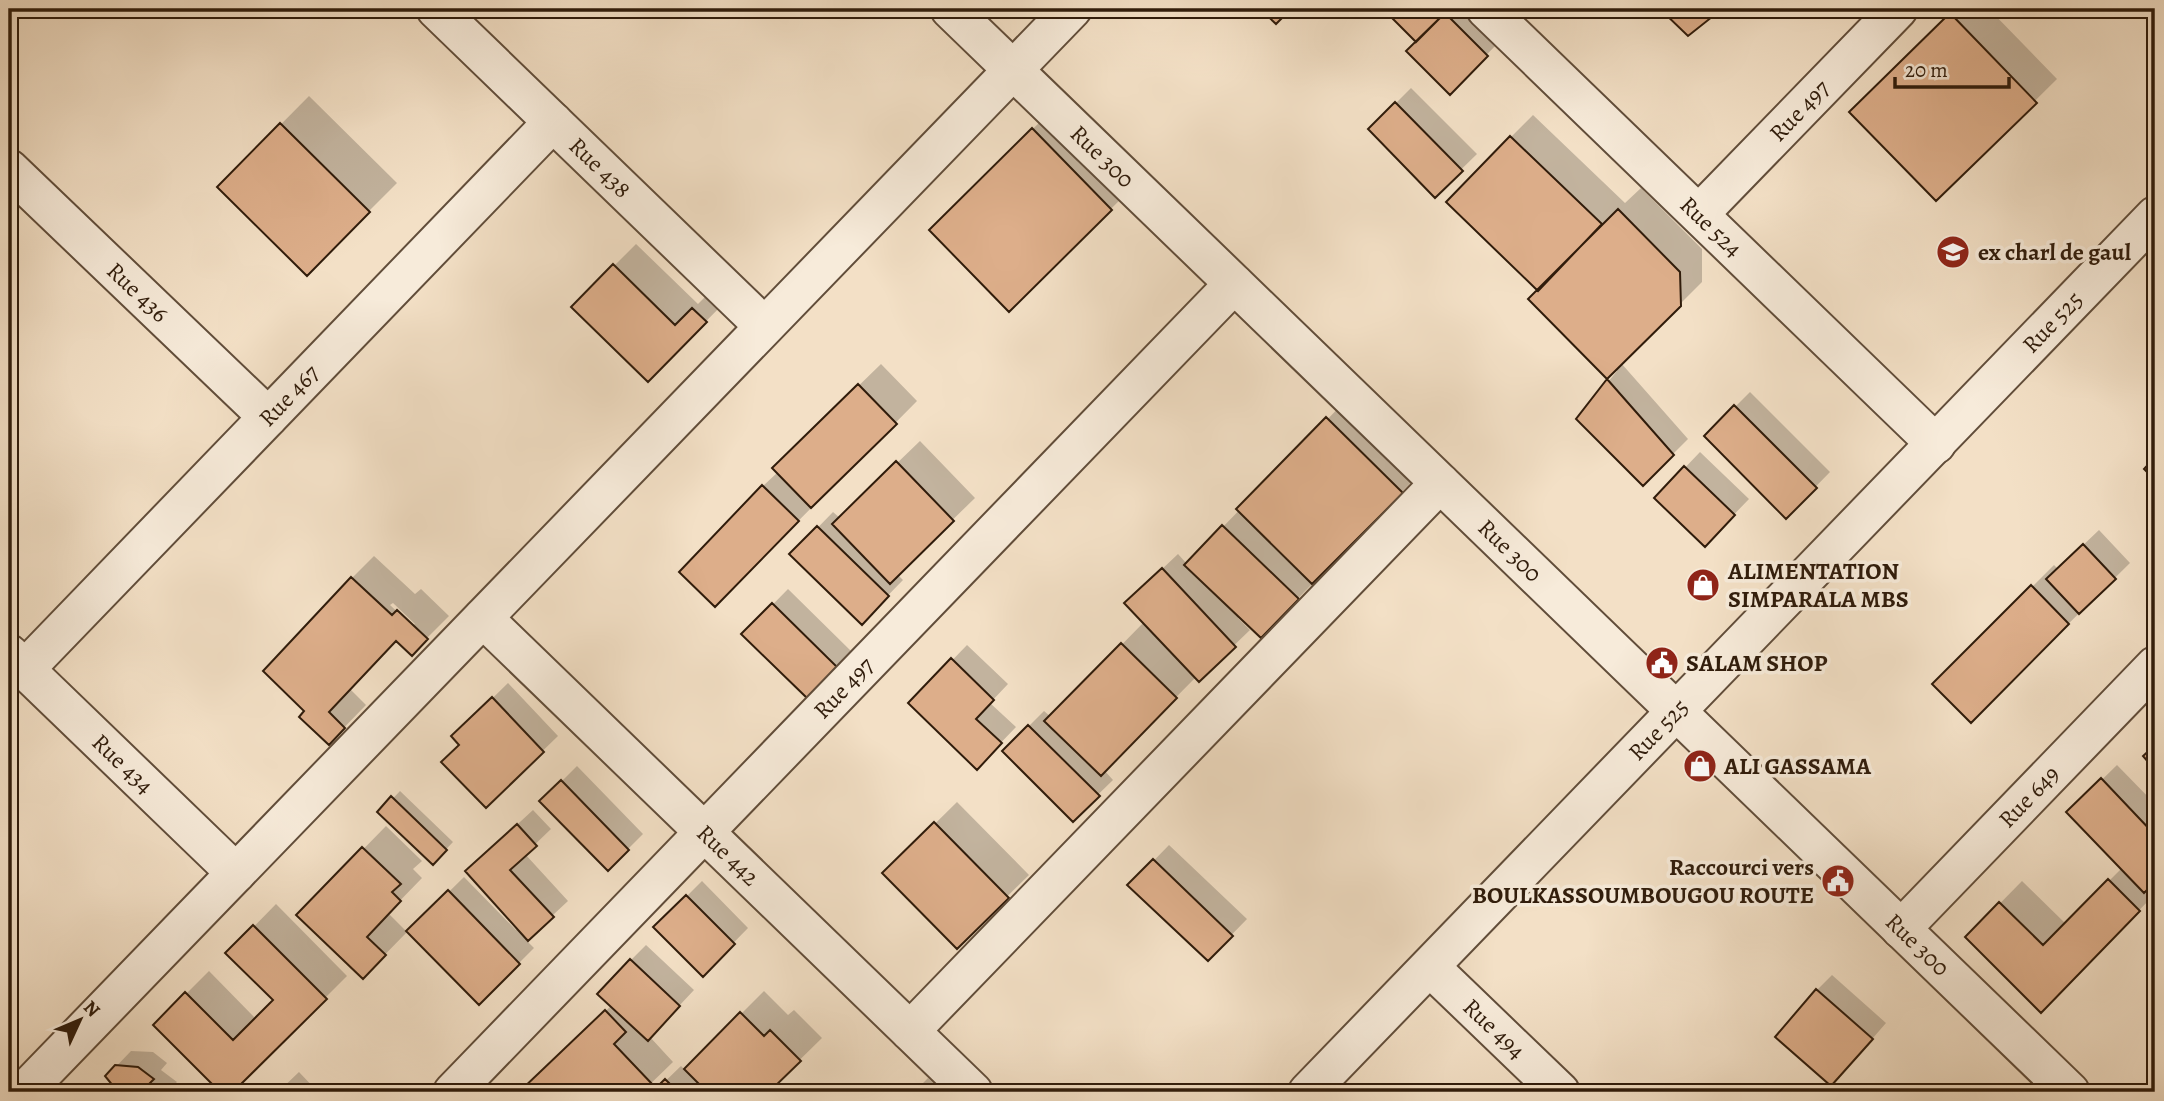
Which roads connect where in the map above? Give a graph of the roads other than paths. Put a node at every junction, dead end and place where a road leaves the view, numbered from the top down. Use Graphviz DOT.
graph roads {
  1 [pos="436,9"];
  2 [pos="950,9"];
  3 [pos="1072,9"];
  4 [pos="1898,9"];
  5 [pos="1500,13"];
  6 [pos="1013,70"];
  7 [pos="554,122"];
  8 [pos="9,169"];
  9 [pos="1699,214"];
  10 [pos="2155,216"];
  11 [pos="1234,284"];
  12 [pos="764,326"];
  13 [pos="268,417"];
  14 [pos="1936,444"];
  15 [pos="1440,483"];
  16 [pos="483,618"];
  17 [pos="17,662"];
  18 [pos="2155,666"];
  19 [pos="1676,712"];
  20 [pos="705,832"];
  21 [pos="236,873"];
  22 [pos="1901,929"];
  23 [pos="1430,967"];
  24 [pos="910,1031"];
  25 [pos="461,1089"];
  26 [pos="24,1092"];
  27 [pos="973,1092"];
  28 [pos="1308,1092"];
  29 [pos="1560,1092"];
  30 [pos="2070,1092"];
  1 -- 7 [label="street, Rue 438"];
  2 -- 6 [label="street, Rue 300"];
  3 -- 6 [label="street"];
  4 -- 9 [label="street, Rue 497"];
  5 -- 9 [label="street, Rue 524"];
  6 -- 11 [label="street, Rue 300"];
  6 -- 12 [label="street"];
  7 -- 12 [label="street, Rue 438"];
  7 -- 13 [label="street, Rue 467"];
  8 -- 13 [label="street, Rue 436"];
  9 -- 14 [label="street, Rue 524"];
  10 -- 14 [label="street, Rue 525"];
  11 -- 15 [label="street, Rue 300"];
  11 -- 20 [label="street, Rue 497"];
  12 -- 16 [label="street"];
  13 -- 17 [label="street, Rue 467"];
  14 -- 19 [label="street, Rue 525"];
  15 -- 19 [label="street, Rue 300"];
  15 -- 24 [label="street"];
  16 -- 20 [label="street, Rue 442"];
  16 -- 21 [label="street"];
  17 -- 21 [label="street, Rue 434"];
  18 -- 22 [label="street, Rue 649"];
  19 -- 22 [label="street, Rue 300"];
  19 -- 23 [label="street, Rue 525"];
  20 -- 24 [label="street, Rue 442"];
  20 -- 25 [label="street, Rue 497"];
  21 -- 26 [label="street"];
  22 -- 30 [label="street, Rue 300"];
  23 -- 28 [label="street, Rue 525"];
  23 -- 29 [label="street, Rue 494"];
  24 -- 27 [label="street, Rue 442"];
}
